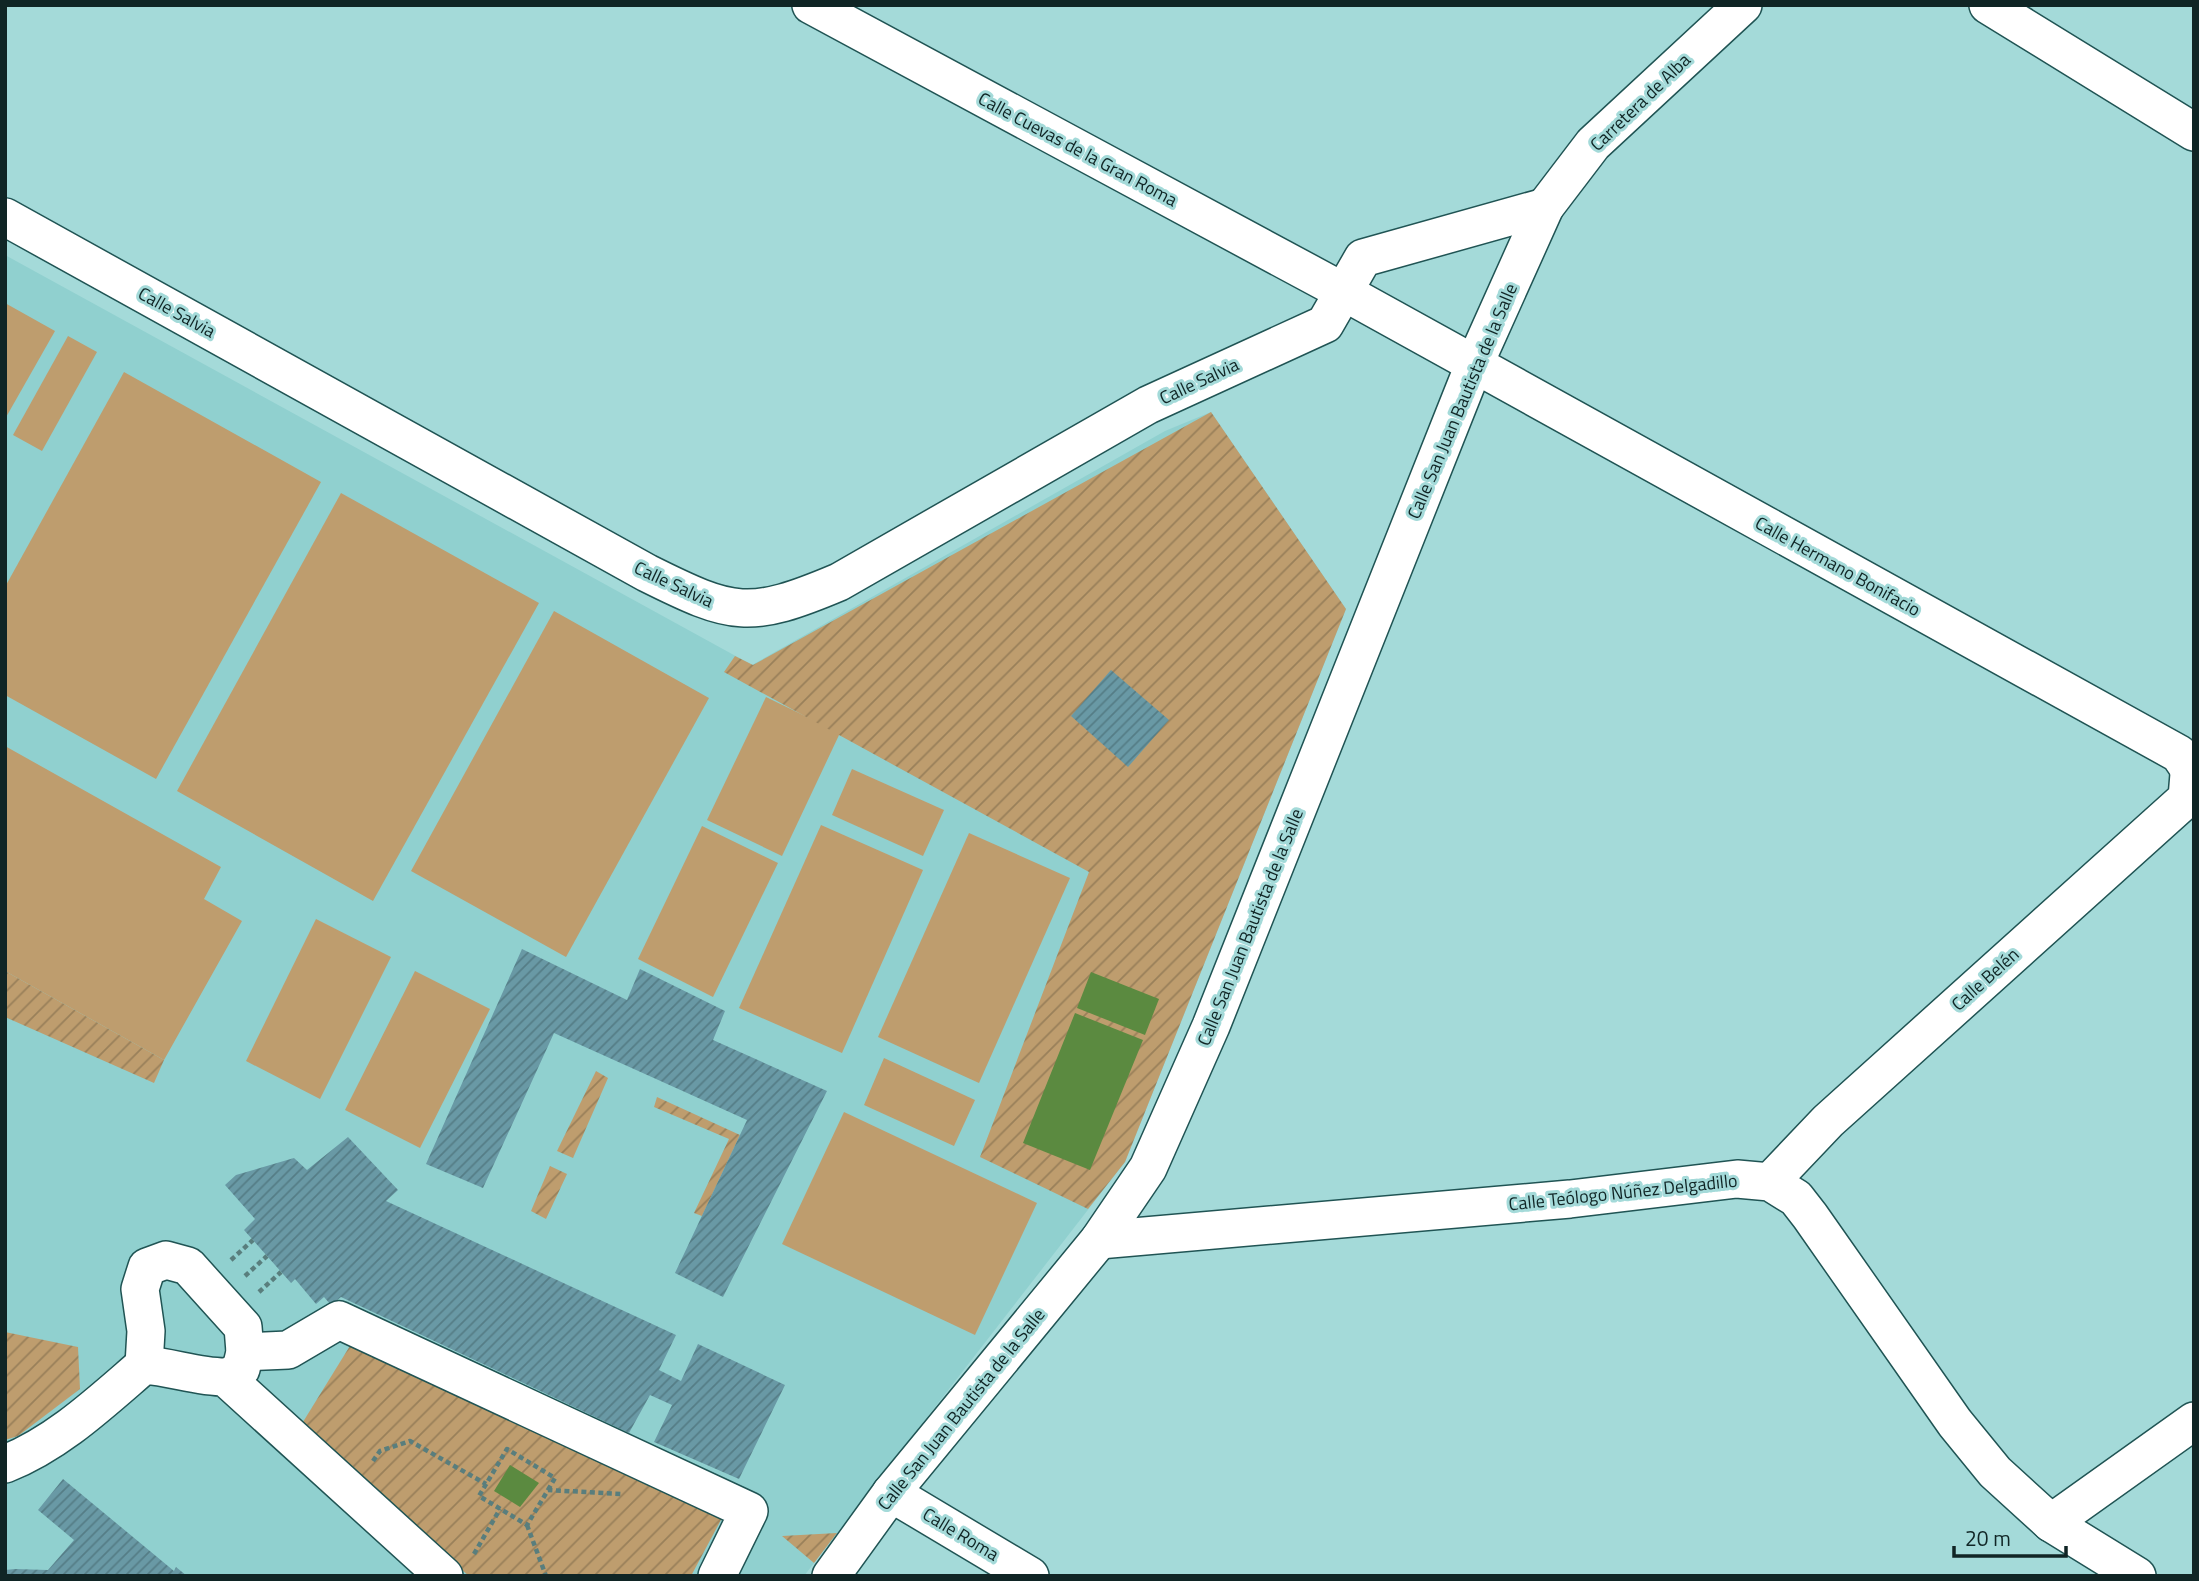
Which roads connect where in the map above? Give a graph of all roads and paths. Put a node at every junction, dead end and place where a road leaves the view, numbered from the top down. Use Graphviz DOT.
graph roads {
  1 [pos="811,5"];
  2 [pos="1743,5"];
  3 [pos="1988,5"];
  4 [pos="2194,132"];
  5 [pos="1545,207"];
  6 [pos="5,216"];
  7 [pos="1344,292"];
  8 [pos="1474,365"];
  9 [pos="2192,775"];
  10 [pos="1770,1182"];
  11 [pos="1099,1240"];
  12 [pos="235,1364"];
  13 [pos="144,1365"];
  14 [pos="2194,1420"];
  15 [pos="5,1464"];
  16 [pos="646,1464"];
  17 [pos="486,1484"];
  18 [pos="548,1490"];
  19 [pos="353,1493"];
  20 [pos="891,1493"];
  21 [pos="500,1509"];
  22 [pos="2052,1523"];
  23 [pos="527,1525"];
  24 [pos="456,1570"];
  25 [pos="546,1576"];
  26 [pos="717,1576"];
  27 [pos="831,1576"];
  28 [pos="1030,1576"];
  29 [pos="2137,1576"];
  1 -- 7 [label="street, Calle Cuevas de la Gran Roma"];
  2 -- 5 [label="street, Carretera de Alba"];
  3 -- 4 [label="street"];
  5 -- 7 [label="street"];
  5 -- 8 [label="street, Calle San Juan Bautista de la Salle"];
  6 -- 7 [label="street, Calle Salvia"];
  7 -- 8 [label="street, Calle Cuevas de la Gran Roma"];
  8 -- 9 [label="street, Calle Hermano Bonifacio"];
  8 -- 11 [label="street, Calle San Juan Bautista de la Salle"];
  9 -- 10 [label="street, Calle Belén"];
  10 -- 11 [label="street, Calle Teólogo Núñez Delgadillo"];
  10 -- 22 [label="street, Calle Teólogo Núñez Delgadillo"];
  11 -- 20 [label="street, Calle San Juan Bautista de la Salle"];
  12 -- 13 [label="street"];
  12 -- 13 [label="street"];
  12 -- 16 [label="street"];
  12 -- 19 [label="street"];
  13 -- 15 [label="street"];
  14 -- 22 [label="street"];
  16 -- 18 [label="path"];
  16 -- 26 [label="street"];
  17 -- 18 [label="path"];
  17 -- 19 [label="path"];
  17 -- 21 [label="path"];
  18 -- 23 [label="path"];
  19 -- 24 [label="street"];
  20 -- 27 [label="street, Calle San Juan Bautista de la Salle"];
  20 -- 28 [label="street, Calle Roma"];
  21 -- 23 [label="path"];
  21 -- 24 [label="path"];
  22 -- 29 [label="street, Calle Teólogo Núñez Delgadillo"];
  23 -- 25 [label="path"];
}
